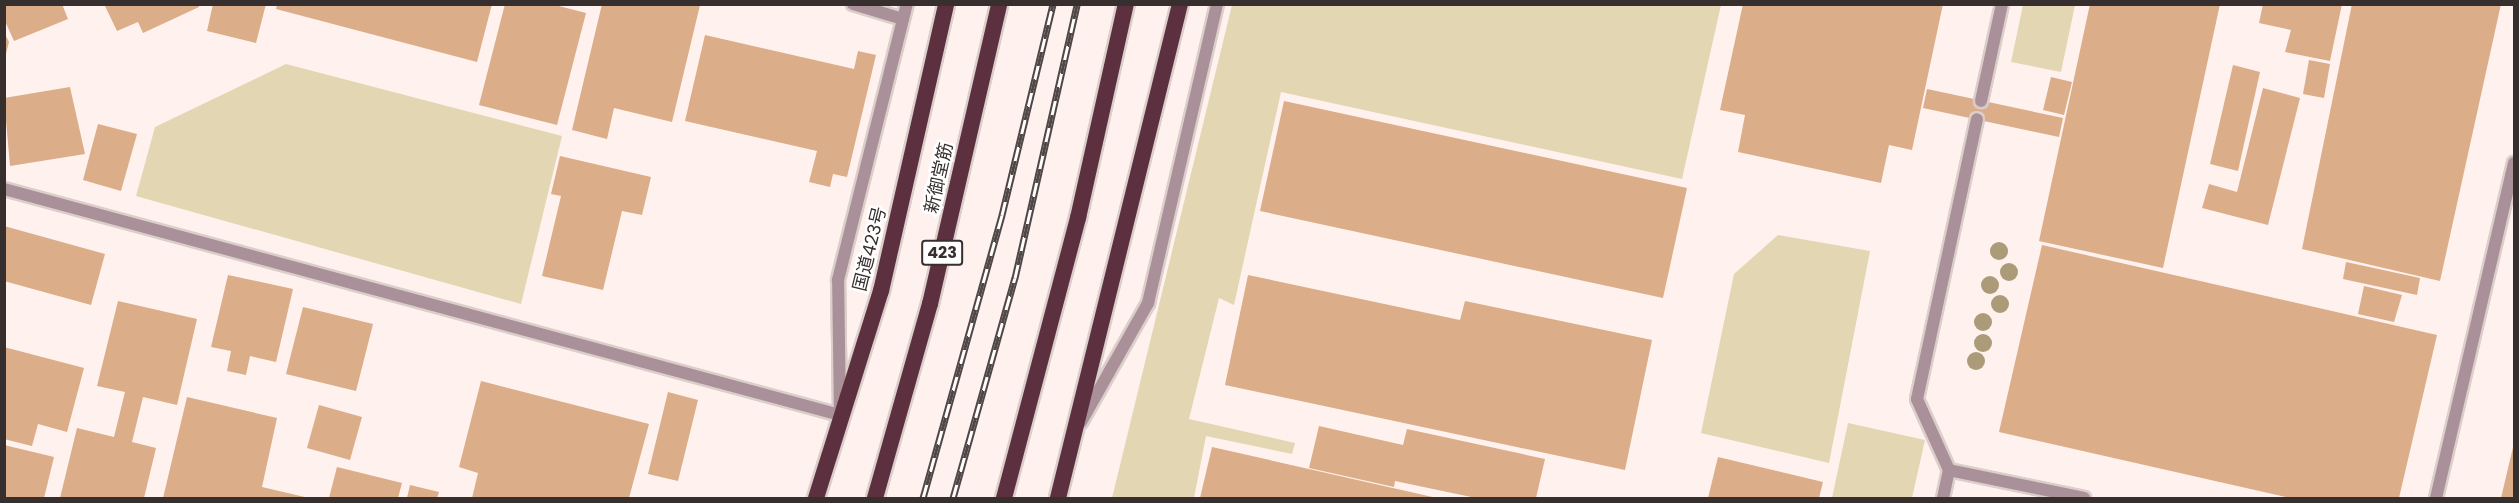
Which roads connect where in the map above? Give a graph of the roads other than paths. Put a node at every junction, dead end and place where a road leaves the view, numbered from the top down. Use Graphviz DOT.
graph roads {
  1 [pos="853,4"];
  2 [pos="906,4"];
  3 [pos="946,4"];
  4 [pos="999,4"];
  5 [pos="1126,4"];
  6 [pos="1180,4"];
  7 [pos="1217,4"];
  8 [pos="2002,4"];
  9 [pos="903,18"];
  10 [pos="1981,101"];
  11 [pos="1977,119"];
  12 [pos="2514,164"];
  13 [pos="4,189"];
  14 [pos="840,415"];
  15 [pos="1078,428"];
  16 [pos="1949,470"];
  17 [pos="816,498"];
  18 [pos="875,498"];
  19 [pos="1004,498"];
  20 [pos="1058,498"];
  21 [pos="1943,498"];
  22 [pos="2084,498"];
  23 [pos="2436,498"];
  1 -- 9 [label="street"];
  2 -- 9 [label="street"];
  3 -- 14 [label="highway, 国道423号"];
  4 -- 18 [label="highway, 新御堂筋 / 423"];
  5 -- 19 [label="highway"];
  6 -- 15 [label="highway"];
  7 -- 15 [label="street"];
  8 -- 10 [label="street"];
  9 -- 14 [label="street"];
  11 -- 16 [label="street"];
  12 -- 23 [label="street"];
  13 -- 14 [label="street"];
  14 -- 17 [label="highway, 国道423号"];
  15 -- 20 [label="highway"];
  16 -- 21 [label="street"];
  16 -- 22 [label="street"];
}
